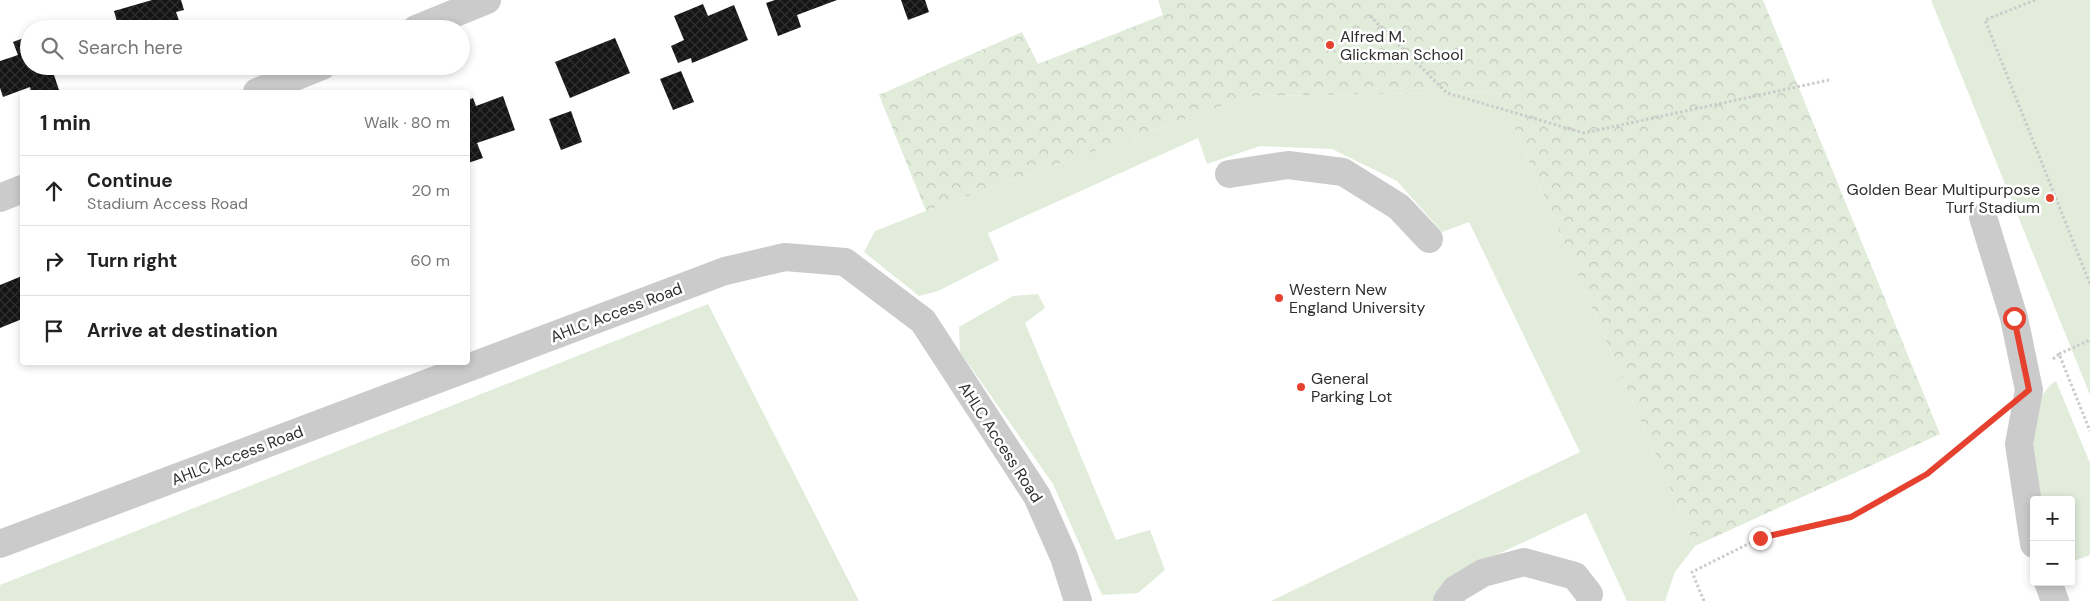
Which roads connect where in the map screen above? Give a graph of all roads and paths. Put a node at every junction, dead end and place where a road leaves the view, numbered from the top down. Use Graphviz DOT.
graph roads {
  1 [pos="487,0"];
  2 [pos="2035,0"];
  3 [pos="1370,16"];
  4 [pos="438,20"];
  5 [pos="300,75"];
  6 [pos="1829,80"];
  7 [pos="262,90"];
  8 [pos="1229,174"];
  9 [pos="20,190"];
  10 [pos="0,198"];
  11 [pos="1983,217"];
  12 [pos="1428,239"];
  13 [pos="2090,284"];
  14 [pos="2090,340"];
  15 [pos="2059,354"];
  16 [pos="2029,390"];
  17 [pos="1992,420"];
  18 [pos="2090,431"];
  19 [pos="2034,541"];
  20 [pos="0,544"];
  21 [pos="2049,586"];
  22 [pos="1589,594"];
  23 [pos="1078,601"];
  24 [pos="1446,601"];
  25 [pos="1704,601"];
  26 [pos="2055,601"];
  1 -- 4 [label="street"];
  2 -- 13 [label="path"];
  3 -- 6 [label="path"];
  5 -- 7 [label="street"];
  8 -- 12 [label="street"];
  9 -- 10 [label="street"];
  11 -- 16 [label="street"];
  14 -- 15 [label="path"];
  15 -- 16 [label="path"];
  15 -- 18 [label="path"];
  16 -- 19 [label="street"];
  17 -- 25 [label="path"];
  20 -- 23 [label="street, AHLC Access Road"];
  21 -- 26 [label="street"];
  22 -- 24 [label="street"];
}
